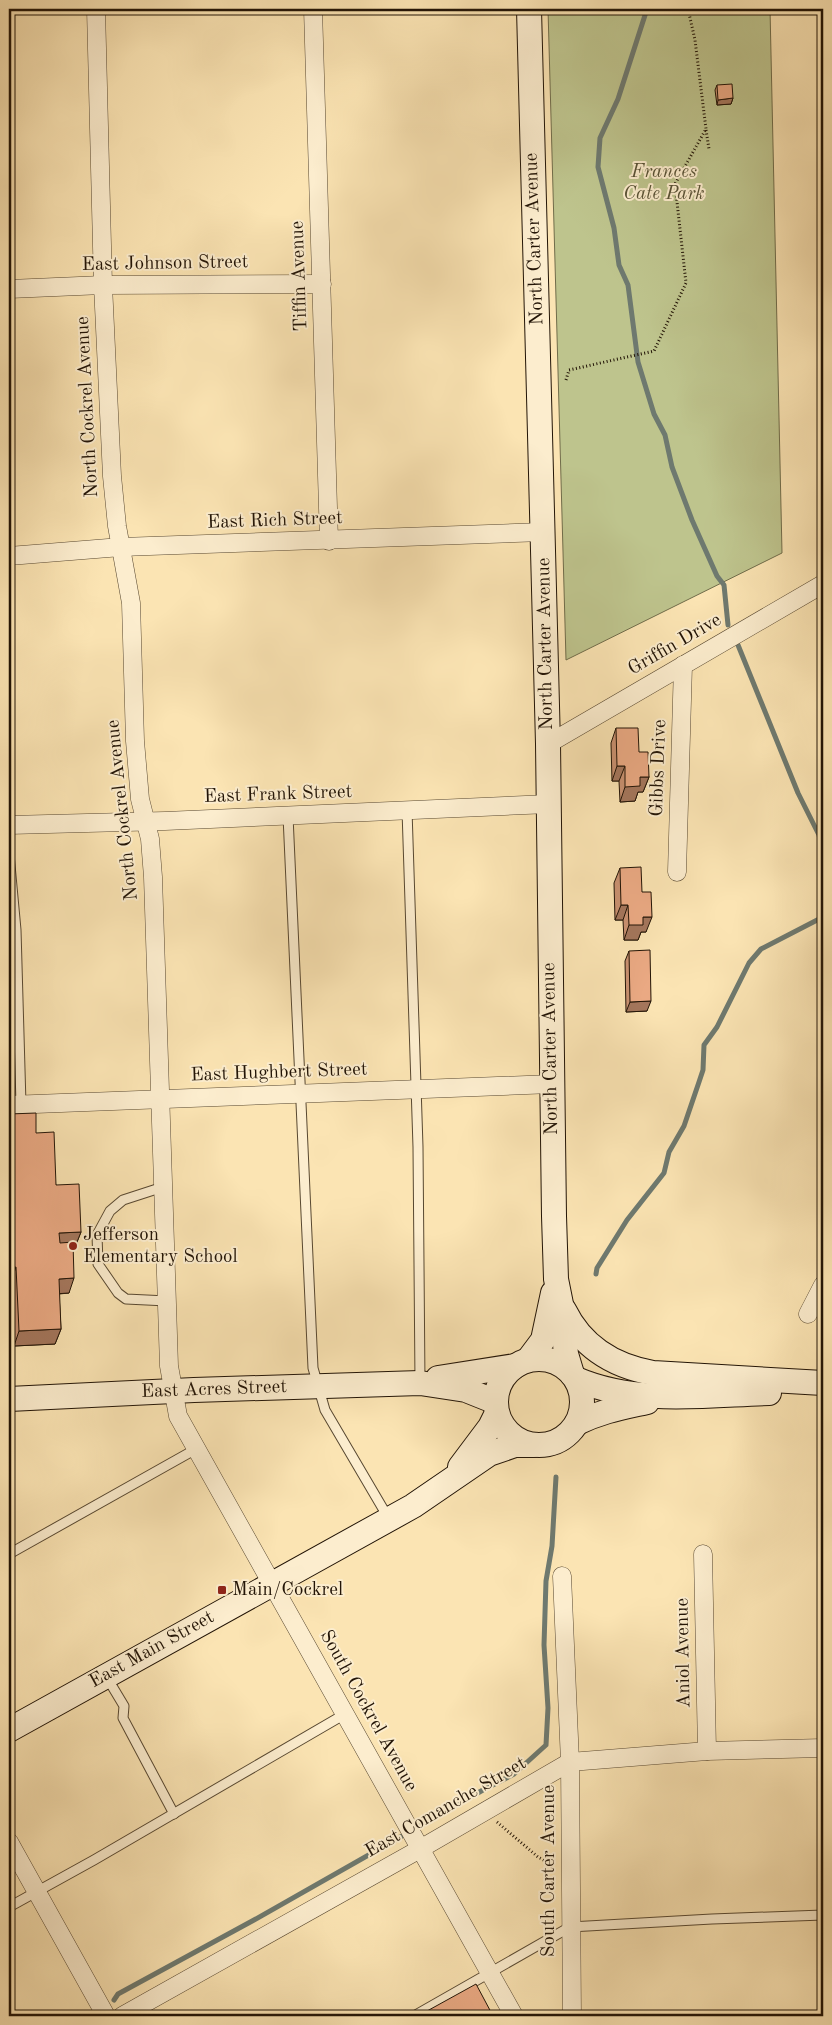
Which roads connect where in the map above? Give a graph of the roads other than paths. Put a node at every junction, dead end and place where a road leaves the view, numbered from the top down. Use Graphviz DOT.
graph roads {
  1 [pos="96,9"];
  2 [pos="313,9"];
  3 [pos="529,9"];
  4 [pos="322,284"];
  5 [pos="103,285"];
  6 [pos="9,289"];
  7 [pos="543,532"];
  8 [pos="329,541"];
  9 [pos="121,547"];
  10 [pos="9,556"];
  11 [pos="823,584"];
  12 [pos="683,664"];
  13 [pos="548,744"];
  14 [pos="548,804"];
  15 [pos="407,810"];
  16 [pos="288,816"];
  17 [pos="146,822"];
  18 [pos="9,825"];
  19 [pos="9,854"];
  20 [pos="677,872"];
  21 [pos="552,1084"];
  22 [pos="415,1089"];
  23 [pos="300,1094"];
  24 [pos="159,1099"];
  25 [pos="15,1104"];
  26 [pos="163,1187"];
  27 [pos="556,1279"];
  28 [pos="823,1285"];
  29 [pos="167,1302"];
  30 [pos="561,1304"];
  31 [pos="808,1314"];
  32 [pos="522,1363"];
  33 [pos="574,1376"];
  34 [pos="420,1383"];
  35 [pos="823,1383"];
  36 [pos="318,1387"];
  37 [pos="823,1391"];
  38 [pos="172,1392"];
  39 [pos="670,1397"];
  40 [pos="9,1399"];
  41 [pos="497,1407"];
  42 [pos="577,1423"];
  43 [pos="534,1445"];
  44 [pos="196,1449"];
  45 [pos="450,1480"];
  46 [pos="389,1519"];
  47 [pos="9,1554"];
  48 [pos="703,1554"];
  49 [pos="562,1576"];
  50 [pos="272,1584"];
  51 [pos="106,1676"];
  52 [pos="345,1714"];
  53 [pos="9,1730"];
  54 [pos="823,1748"];
  55 [pos="708,1751"];
  56 [pos="570,1762"];
  57 [pos="174,1814"];
  58 [pos="9,1842"];
  59 [pos="417,1843"];
  60 [pos="37,1891"];
  61 [pos="9,1907"];
  62 [pos="823,1915"];
  63 [pos="570,1927"];
  64 [pos="491,1973"];
  65 [pos="106,2016"];
  66 [pos="122,2016"];
  67 [pos="414,2016"];
  68 [pos="514,2016"];
  69 [pos="572,2016"];
  1 -- 5 [label="street, North Cockrel Avenue"];
  2 -- 4 [label="street, Tiffin Avenue"];
  3 -- 7 [label="street, North Carter Avenue"];
  4 -- 5 [label="street, East Johnson Street"];
  4 -- 8 [label="street, Tiffin Avenue"];
  5 -- 6 [label="street, East Johnson Street"];
  5 -- 9 [label="street, North Cockrel Avenue"];
  7 -- 8 [label="street, East Rich Street"];
  7 -- 13 [label="street, North Carter Avenue"];
  8 -- 9 [label="street, East Rich Street"];
  9 -- 10 [label="street, East Rich Street"];
  9 -- 17 [label="street, North Cockrel Avenue"];
  11 -- 12 [label="street, Griffin Drive"];
  12 -- 13 [label="street, Griffin Drive"];
  12 -- 20 [label="street, Gibbs Drive"];
  13 -- 14 [label="street, North Carter Avenue"];
  14 -- 15 [label="street, East Frank Street"];
  14 -- 21 [label="street, North Carter Avenue"];
  15 -- 16 [label="street, East Frank Street"];
  15 -- 22 [label="lane"];
  16 -- 17 [label="street, East Frank Street"];
  16 -- 23 [label="lane"];
  17 -- 18 [label="street, East Frank Street"];
  17 -- 24 [label="street, North Cockrel Avenue"];
  19 -- 25 [label="lane"];
  21 -- 22 [label="street, East Hughbert Street"];
  21 -- 27 [label="street, North Carter Avenue"];
  22 -- 23 [label="street, East Hughbert Street"];
  22 -- 34 [label="lane"];
  23 -- 24 [label="street, East Hughbert Street"];
  23 -- 36 [label="lane"];
  24 -- 25 [label="street, East Hughbert Street"];
  24 -- 26 [label="street, North Cockrel Avenue"];
  26 -- 29 [label="street, North Cockrel Avenue"];
  26 -- 29 [label="lane"];
  27 -- 30 [label="street, North Carter Avenue"];
  27 -- 32 [label="street, North Carter Avenue"];
  28 -- 31 [label="street"];
  29 -- 38 [label="street, North Cockrel Avenue"];
  30 -- 33 [label="street, North Carter Avenue"];
  30 -- 35 [label="street"];
  32 -- 33 [label="street"];
  32 -- 34 [label="street, East Acres Street"];
  32 -- 41 [label="street"];
  33 -- 39 [label="street"];
  33 -- 42 [label="street"];
  34 -- 36 [label="street, East Acres Street"];
  34 -- 41 [label="street, East Acres Street"];
  36 -- 38 [label="street, East Acres Street"];
  36 -- 46 [label="lane"];
  37 -- 39 [label="street"];
  38 -- 40 [label="street, East Acres Street"];
  38 -- 44 [label="street, North Cockrel Avenue"];
  39 -- 42 [label="street"];
  41 -- 43 [label="street"];
  41 -- 45 [label="street, East Main Street"];
  42 -- 43 [label="street"];
  43 -- 45 [label="street, East Main Street"];
  44 -- 47 [label="lane"];
  44 -- 50 [label="street, North Cockrel Avenue"];
  45 -- 46 [label="street, East Main Street"];
  46 -- 50 [label="street, East Main Street"];
  48 -- 55 [label="street, Aniol Avenue"];
  49 -- 56 [label="street, South Carter Avenue"];
  50 -- 51 [label="street, East Main Street"];
  50 -- 52 [label="street, South Cockrel Avenue"];
  51 -- 53 [label="street, East Main Street"];
  51 -- 57 [label="lane"];
  52 -- 57 [label="lane"];
  52 -- 59 [label="street, South Cockrel Avenue"];
  54 -- 55 [label="street, East Comanche Street"];
  55 -- 56 [label="street, East Comanche Street"];
  56 -- 59 [label="street, East Comanche Street"];
  56 -- 63 [label="street, South Carter Avenue"];
  57 -- 60 [label="lane"];
  58 -- 60 [label="street"];
  59 -- 64 [label="street, South Cockrel Avenue"];
  59 -- 66 [label="street, East Comanche Street"];
  60 -- 61 [label="lane"];
  60 -- 65 [label="street"];
  62 -- 63 [label="lane"];
  63 -- 64 [label="lane"];
  63 -- 69 [label="street, South Carter Avenue"];
  64 -- 67 [label="lane"];
  64 -- 68 [label="street, South Cockrel Avenue"];
}
